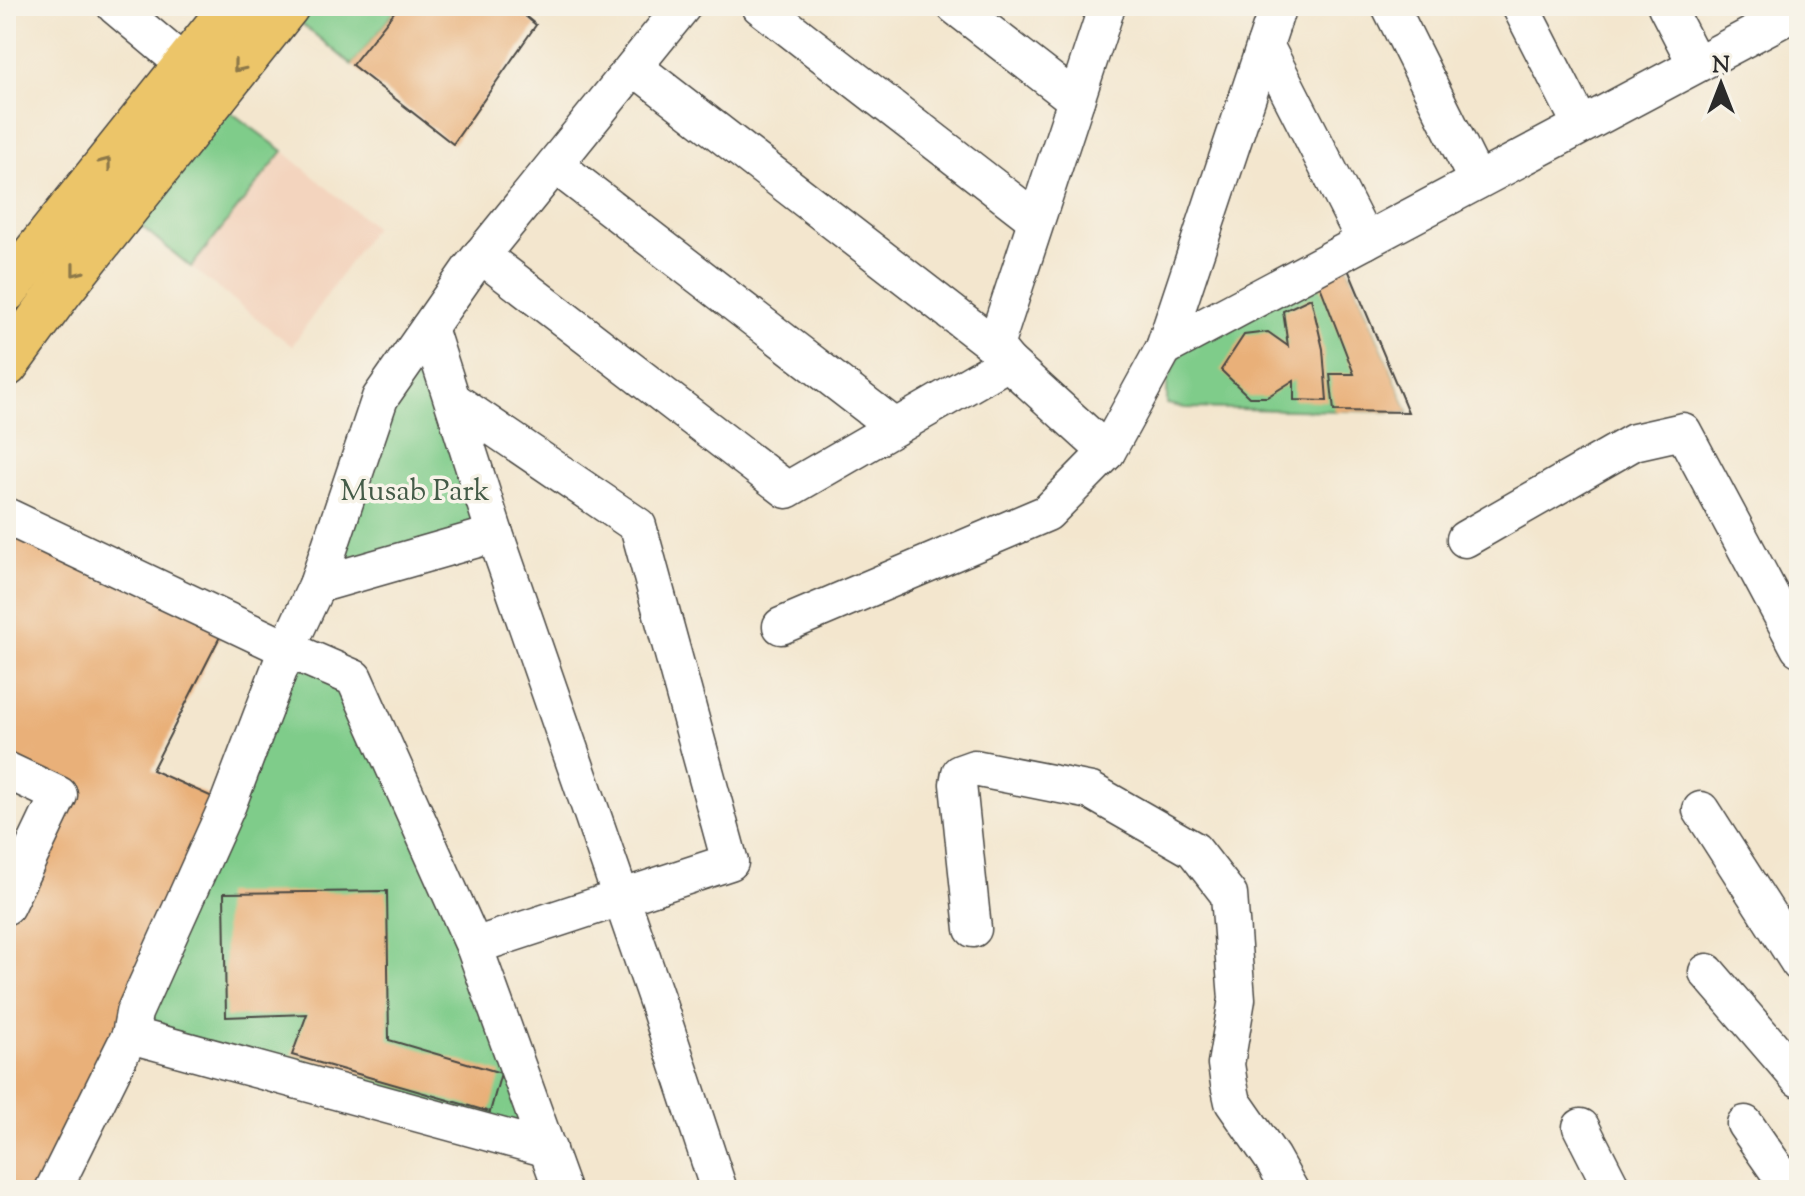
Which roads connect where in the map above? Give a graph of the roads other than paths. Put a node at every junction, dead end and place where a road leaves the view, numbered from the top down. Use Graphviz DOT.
graph roads {
  1 [pos="115,6"];
  2 [pos="233,6"];
  3 [pos="287,6"];
  4 [pos="683,6"];
  5 [pos="760,6"];
  6 [pos="955,6"];
  7 [pos="1107,6"];
  8 [pos="1278,6"];
  9 [pos="1390,6"];
  10 [pos="1520,6"];
  11 [pos="1666,6"];
  12 [pos="1799,8"];
  13 [pos="1265,45"];
  14 [pos="184,64"];
  15 [pos="1696,64"];
  16 [pos="634,67"];
  17 [pos="1076,100"];
  18 [pos="1581,125"];
  19 [pos="555,165"];
  20 [pos="1477,181"];
  21 [pos="1035,219"];
  22 [pos="1365,241"];
  23 [pos="481,255"];
  24 [pos="6,290"];
  25 [pos="429,328"];
  26 [pos="1164,348"];
  27 [pos="1001,354"];
  28 [pos="6,365"];
  29 [pos="453,400"];
  30 [pos="895,427"];
  31 [pos="1107,452"];
  32 [pos="6,516"];
  33 [pos="495,534"];
  34 [pos="1465,539"];
  35 [pos="317,585"];
  36 [pos="781,626"];
  37 [pos="1799,648"];
  38 [pos="287,649"];
  39 [pos="6,770"];
  40 [pos="1701,810"];
  41 [pos="621,898"];
  42 [pos="6,906"];
  43 [pos="973,929"];
  44 [pos="474,946"];
  45 [pos="1799,963"];
  46 [pos="1707,972"];
  47 [pos="130,1035"];
  48 [pos="1799,1079"];
  49 [pos="1745,1124"];
  50 [pos="1581,1127"];
  51 [pos="548,1149"];
  52 [pos="53,1190"];
  53 [pos="562,1190"];
  54 [pos="719,1190"];
  55 [pos="1290,1190"];
  56 [pos="1613,1190"];
  57 [pos="1791,1190"];
  1 -- 14 [label="street"];
  2 -- 14 [label="main road"];
  3 -- 28 [label="main road, one-way"];
  4 -- 16 [label="street"];
  5 -- 21 [label="street"];
  6 -- 17 [label="street"];
  7 -- 17 [label="street"];
  8 -- 13 [label="street"];
  9 -- 20 [label="street"];
  10 -- 18 [label="street"];
  11 -- 15 [label="street"];
  12 -- 15 [label="street"];
  13 -- 22 [label="street"];
  13 -- 26 [label="street"];
  24 -- 14 [label="main road, one-way"];
  15 -- 18 [label="street"];
  16 -- 19 [label="street"];
  16 -- 27 [label="street"];
  17 -- 21 [label="street"];
  18 -- 20 [label="street"];
  19 -- 23 [label="street"];
  19 -- 30 [label="street"];
  20 -- 22 [label="street"];
  21 -- 27 [label="street"];
  22 -- 26 [label="street"];
  23 -- 25 [label="street"];
  23 -- 30 [label="street"];
  25 -- 29 [label="street"];
  25 -- 35 [label="street"];
  26 -- 31 [label="street"];
  27 -- 30 [label="street"];
  27 -- 31 [label="street"];
  29 -- 33 [label="street"];
  29 -- 41 [label="street"];
  31 -- 36 [label="street"];
  32 -- 38 [label="street"];
  33 -- 35 [label="street"];
  33 -- 41 [label="street"];
  34 -- 37 [label="street"];
  35 -- 38 [label="street"];
  38 -- 44 [label="street"];
  38 -- 47 [label="street"];
  39 -- 42 [label="street"];
  40 -- 45 [label="street"];
  41 -- 44 [label="street"];
  41 -- 54 [label="street"];
  43 -- 55 [label="street"];
  44 -- 51 [label="street"];
  46 -- 48 [label="street"];
  47 -- 51 [label="street"];
  47 -- 52 [label="street"];
  49 -- 57 [label="street"];
  50 -- 56 [label="street"];
  51 -- 53 [label="street"];
}
